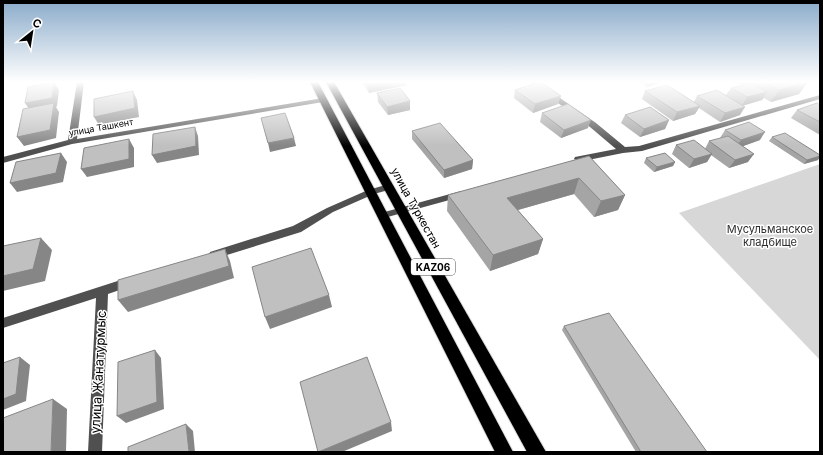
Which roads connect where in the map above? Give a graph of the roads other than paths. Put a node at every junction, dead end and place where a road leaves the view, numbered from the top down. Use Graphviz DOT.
graph roads {
  1 [pos="77,103"];
  2 [pos="304,103"];
  3 [pos="325,103"];
  4 [pos="342,103"];
  5 [pos="563,103"];
  6 [pos="798,103"];
  7 [pos="72,142"];
  8 [pos="623,150"];
  9 [pos="3,160"];
  10 [pos="572,161"];
  11 [pos="389,187"];
  12 [pos="468,191"];
  13 [pos="372,192"];
  14 [pos="402,211"];
  15 [pos="384,216"];
  16 [pos="207,258"];
  17 [pos="139,279"];
  18 [pos="102,292"];
  19 [pos="3,323"];
  20 [pos="95,452"];
  21 [pos="504,452"];
  22 [pos="538,452"];
  1 -- 7 [label="street"];
  2 -- 7 [label="street, улица Ташкент"];
  3 -- 13 [label="highway, KАZ06"];
  4 -- 11 [label="highway, улица Туркестан / KАZ06"];
  5 -- 8 [label="street"];
  6 -- 8 [label="street"];
  7 -- 9 [label="street, улица Ташкент"];
  8 -- 10 [label="street"];
  11 -- 13 [label="street"];
  11 -- 14 [label="highway, улица Туркестан / KАZ06"];
  12 -- 14 [label="street"];
  13 -- 15 [label="highway, KАZ06"];
  13 -- 16 [label="street"];
  14 -- 15 [label="street"];
  14 -- 22 [label="highway, улица Туркестан / KАZ06"];
  15 -- 21 [label="highway, KАZ06"];
  17 -- 18 [label="street"];
  18 -- 19 [label="street"];
  18 -- 20 [label="street, улица Жанатурмыс"];
}
